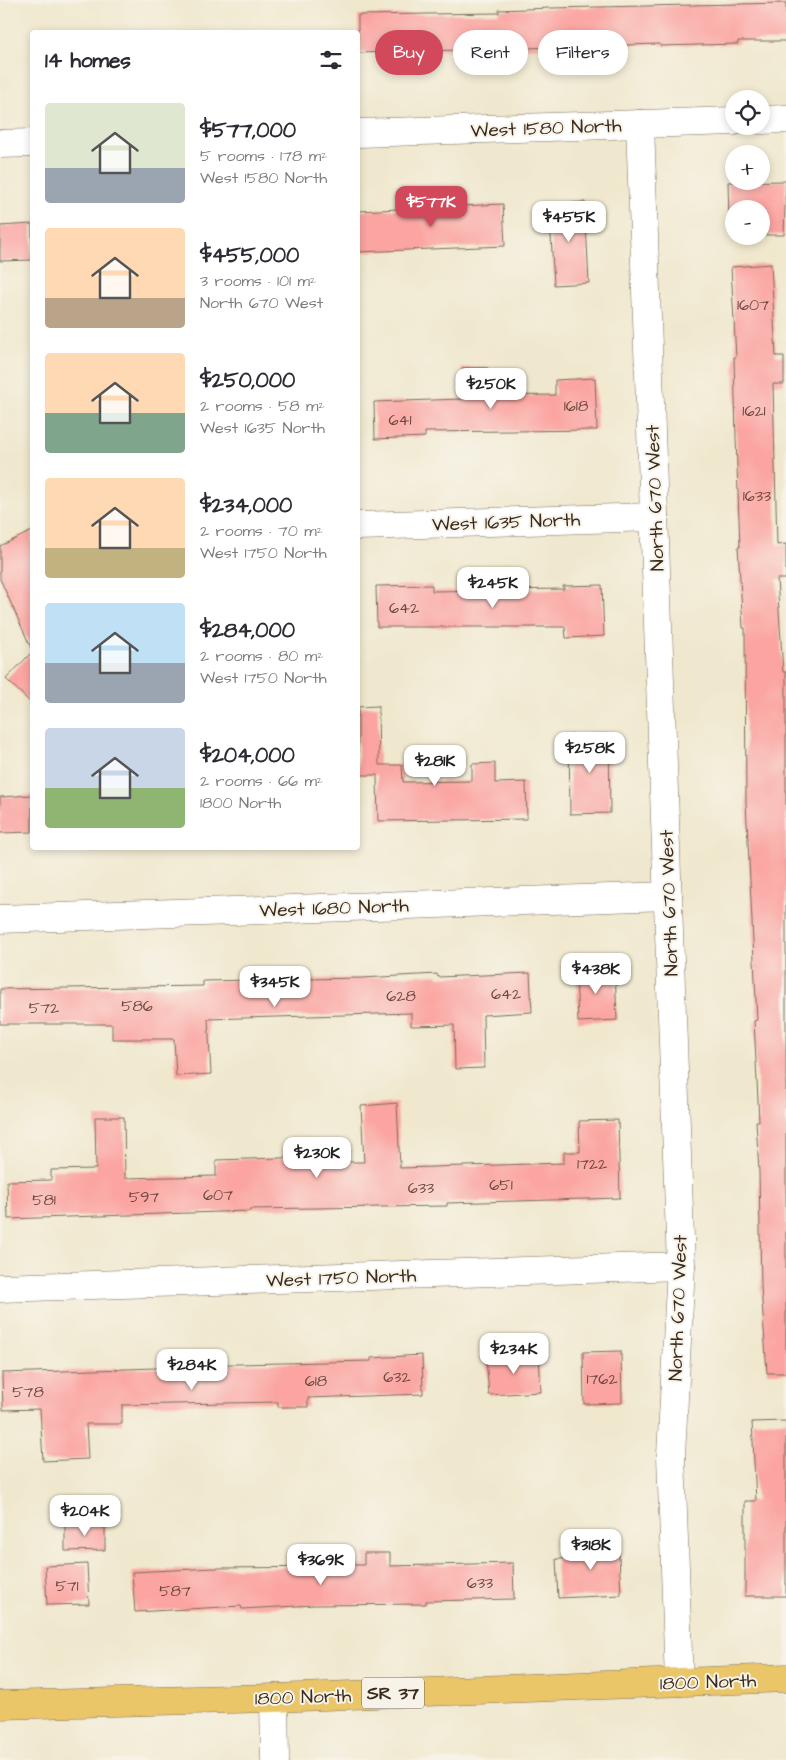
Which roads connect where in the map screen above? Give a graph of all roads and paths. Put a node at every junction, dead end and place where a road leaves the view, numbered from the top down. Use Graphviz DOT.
graph roads {
  1 [pos="786,119"];
  2 [pos="770,120"];
  3 [pos="725,121"];
  4 [pos="640,124"];
  5 [pos="360,133"];
  6 [pos="30,143"];
  7 [pos="0,144"];
  8 [pos="654,517"];
  9 [pos="360,526"];
  10 [pos="668,896"];
  11 [pos="0,919"];
  12 [pos="681,1266"];
  13 [pos="0,1288"];
  14 [pos="786,1678"];
  15 [pos="679,1682"];
  16 [pos="274,1698"];
  17 [pos="0,1705"];
  18 [pos="275,1760"];
  1 -- 2 [label="street"];
  3 -- 4 [label="street, West 1580 North"];
  4 -- 5 [label="street, West 1580 North"];
  4 -- 8 [label="street, North 670 West"];
  6 -- 7 [label="street"];
  8 -- 9 [label="street, West 1635 North"];
  8 -- 10 [label="street, North 670 West"];
  10 -- 11 [label="street, West 1680 North"];
  10 -- 12 [label="street, North 670 West"];
  12 -- 13 [label="street, West 1750 North"];
  12 -- 15 [label="street, North 670 West"];
  14 -- 15 [label="main road, 1800 North / SR 37"];
  15 -- 16 [label="main road, 1800 North / SR 37"];
  16 -- 17 [label="main road, 1800 North / SR 37"];
  16 -- 18 [label="street"];
}
